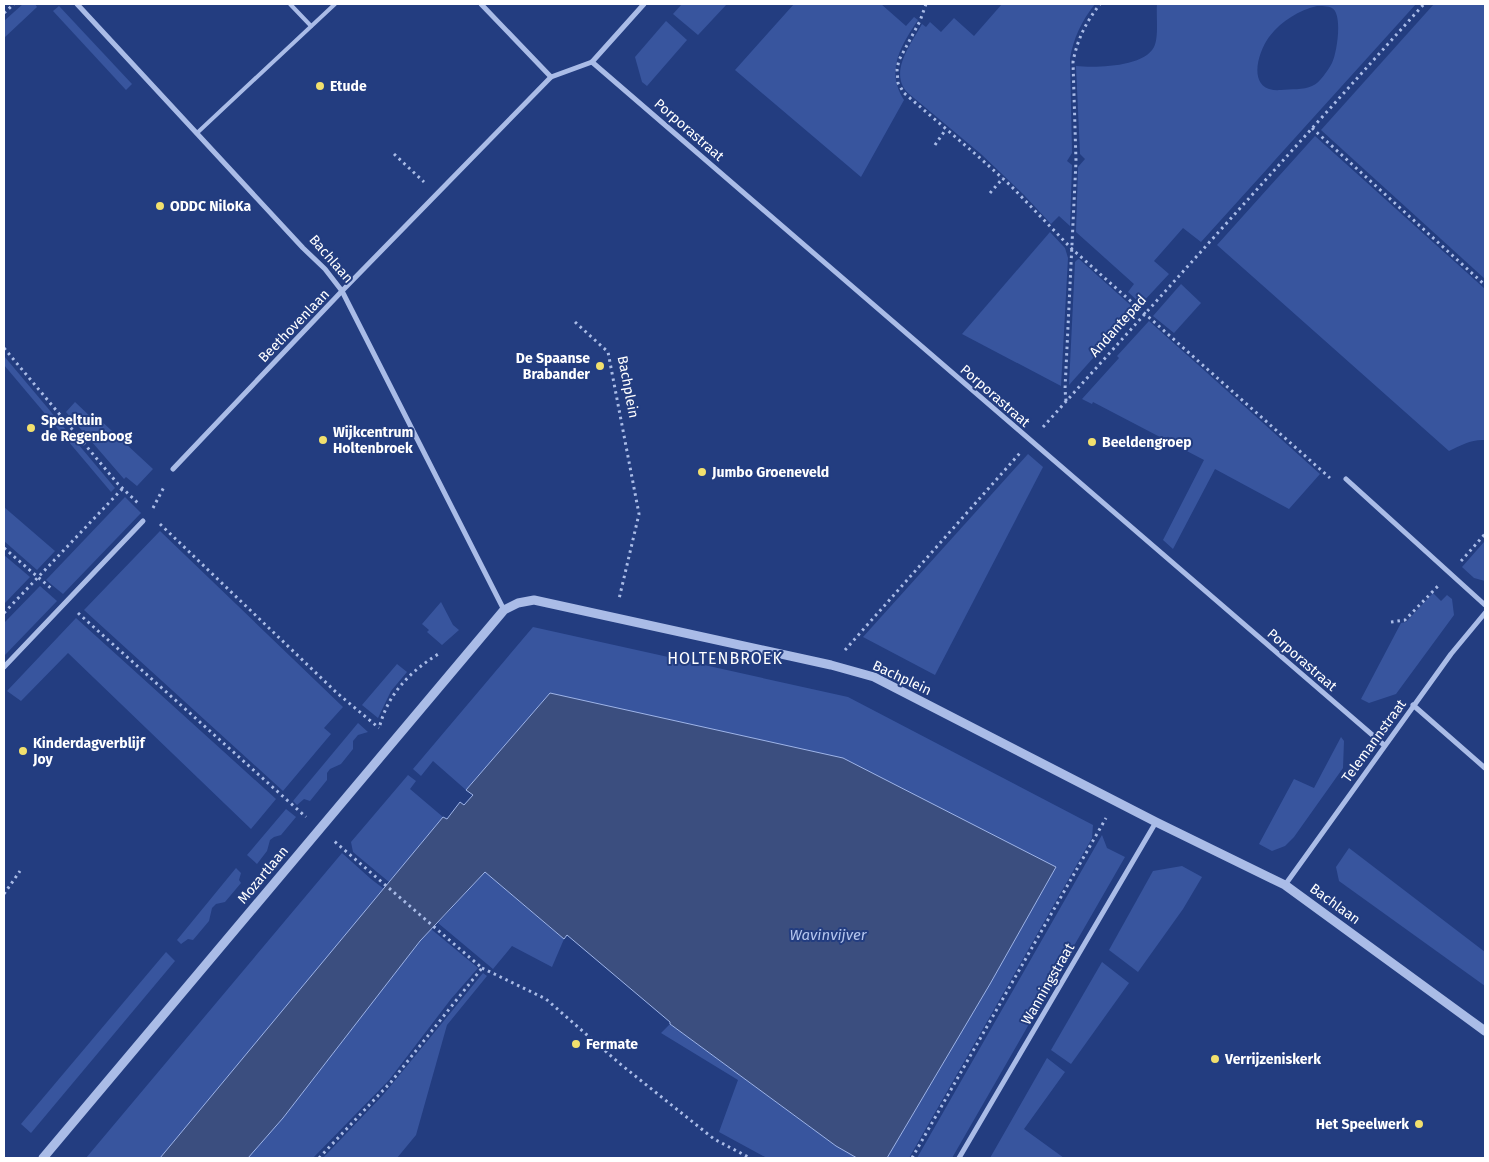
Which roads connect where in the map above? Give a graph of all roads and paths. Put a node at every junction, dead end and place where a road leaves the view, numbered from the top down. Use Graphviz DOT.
graph roads {
  1 [pos="14,4"];
  2 [pos="77,4"];
  3 [pos="290,4"];
  4 [pos="335,4"];
  5 [pos="481,4"];
  6 [pos="644,4"];
  7 [pos="926,4"];
  8 [pos="1100,4"];
  9 [pos="1424,4"];
  10 [pos="4,13"];
  11 [pos="311,26"];
  12 [pos="592,62"];
  13 [pos="551,77"];
  14 [pos="1312,128"];
  15 [pos="946,129"];
  16 [pos="197,133"];
  17 [pos="935,145"];
  18 [pos="1003,178"];
  19 [pos="990,193"];
  20 [pos="1072,249"];
  21 [pos="1485,284"];
  22 [pos="342,292"];
  23 [pos="1145,313"];
  24 [pos="575,322"];
  25 [pos="4,348"];
  26 [pos="1066,401"];
  27 [pos="1030,441"];
  28 [pos="173,469"];
  29 [pos="1346,479"];
  30 [pos="122,488"];
  31 [pos="150,514"];
  32 [pos="143,521"];
  33 [pos="4,548"];
  34 [pos="38,577"];
  35 [pos="66,602"];
  36 [pos="1485,605"];
  37 [pos="504,610"];
  38 [pos="4,613"];
  39 [pos="1485,613"];
  40 [pos="615,618"];
  41 [pos="831,665"];
  42 [pos="4,667"];
  43 [pos="1414,705"];
  44 [pos="393,741"];
  45 [pos="1384,745"];
  46 [pos="1485,768"];
  47 [pos="1116,801"];
  48 [pos="1156,822"];
  49 [pos="320,828"];
  50 [pos="20,871"];
  51 [pos="1285,885"];
  52 [pos="4,894"];
  53 [pos="482,968"];
  54 [pos="1485,1031"];
  55 [pos="43,1158"];
  56 [pos="319,1158"];
  57 [pos="750,1158"];
  58 [pos="912,1158"];
  59 [pos="960,1158"];
  1 -- 10 [label="path"];
  2 -- 16 [label="street, Bachlaan"];
  3 -- 11 [label="lane"];
  4 -- 11 [label="lane"];
  5 -- 13 [label="street"];
  6 -- 12 [label="street, Beethovenlaan"];
  7 -- 15 [label="path"];
  8 -- 20 [label="path"];
  9 -- 14 [label="path, Andantepad"];
  11 -- 16 [label="lane"];
  12 -- 13 [label="street, Beethovenlaan"];
  12 -- 27 [label="street, Porporastraat"];
  13 -- 22 [label="street, Beethovenlaan"];
  14 -- 21 [label="path"];
  14 -- 23 [label="path, Andantepad"];
  15 -- 17 [label="path"];
  15 -- 18 [label="path"];
  16 -- 22 [label="street, Bachlaan"];
  18 -- 19 [label="path"];
  18 -- 20 [label="path"];
  20 -- 23 [label="path"];
  20 -- 26 [label="path"];
  22 -- 28 [label="street, Beethovenlaan"];
  22 -- 37 [label="street, Bachlaan"];
  23 -- 26 [label="path, Andantepad"];
  23 -- 29 [label="path"];
  24 -- 40 [label="path, Bachplein"];
  25 -- 30 [label="path"];
  26 -- 27 [label="path, Andantepad"];
  27 -- 41 [label="path, Andantepad"];
  27 -- 45 [label="street, Porporastraat"];
  28 -- 31 [label="path"];
  29 -- 36 [label="street"];
  30 -- 31 [label="path"];
  30 -- 34 [label="path"];
  31 -- 32 [label="path"];
  31 -- 44 [label="path"];
  32 -- 35 [label="street"];
  33 -- 34 [label="path"];
  34 -- 35 [label="path"];
  34 -- 38 [label="path"];
  35 -- 42 [label="street"];
  35 -- 49 [label="path"];
  37 -- 40 [label="street, Bachplein"];
  37 -- 44 [label="street, Mozartlaan"];
  39 -- 43 [label="street, Telemannstraat"];
  40 -- 41 [label="street, Bachplein"];
  41 -- 47 [label="street, Bachplein"];
  43 -- 45 [label="street, Telemannstraat"];
  43 -- 46 [label="street"];
  44 -- 49 [label="street, Mozartlaan"];
  45 -- 51 [label="street, Telemannstraat"];
  47 -- 48 [label="street, Bachplein"];
  47 -- 58 [label="path"];
  48 -- 51 [label="street, Bachlaan"];
  48 -- 59 [label="street, Wanningstraat"];
  49 -- 53 [label="path"];
  49 -- 55 [label="street, Mozartlaan"];
  50 -- 52 [label="path"];
  51 -- 54 [label="street, Bachlaan"];
  53 -- 56 [label="path"];
  53 -- 57 [label="path"];
}
